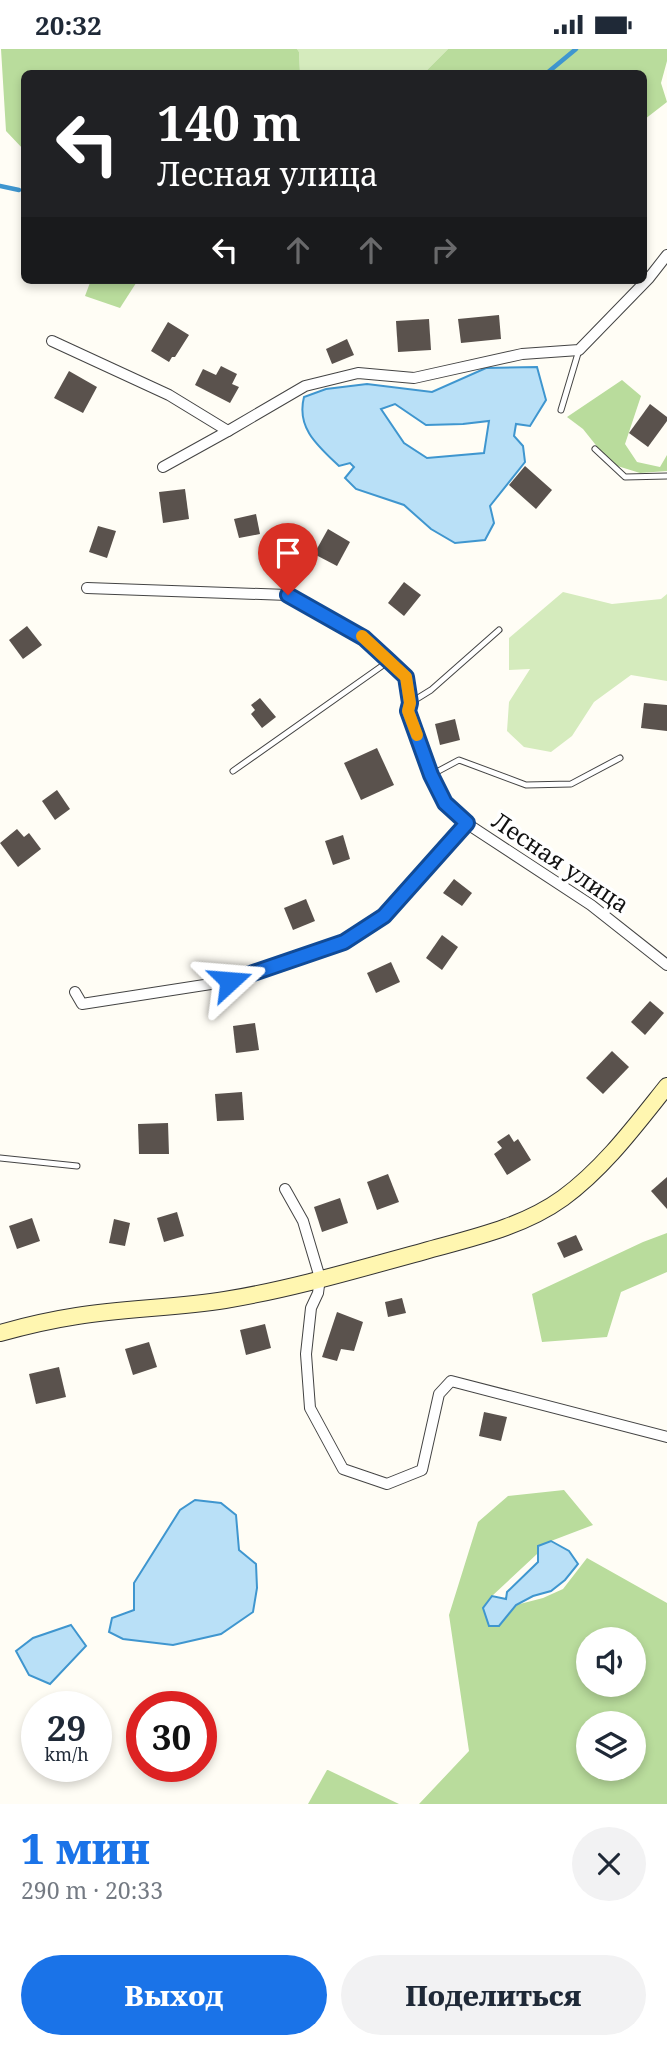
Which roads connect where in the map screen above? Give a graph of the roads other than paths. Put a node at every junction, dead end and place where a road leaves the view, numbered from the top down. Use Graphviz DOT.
graph roads {
  1 [pos="667,255"];
  2 [pos="647,280"];
  3 [pos="643,284"];
  4 [pos="52,341"];
  5 [pos="579,350"];
  6 [pos="561,410"];
  7 [pos="228,431"];
  8 [pos="595,449"];
  9 [pos="163,467"];
  10 [pos="667,477"];
  11 [pos="87,588"];
  12 [pos="499,630"];
  13 [pos="389,661"];
  14 [pos="410,703"];
  15 [pos="620,758"];
  16 [pos="233,771"];
  17 [pos="431,775"];
  18 [pos="467,823"];
  19 [pos="667,965"];
  20 [pos="75,992"];
  21 [pos="667,1086"];
  22 [pos="0,1158"];
  23 [pos="77,1166"];
  24 [pos="285,1189"];
  25 [pos="320,1278"];
  26 [pos="0,1333"];
  27 [pos="667,1437"];
  1 -- 2 [label="street"];
  3 -- 5 [label="street"];
  4 -- 7 [label="street"];
  5 -- 6 [label="lane"];
  5 -- 7 [label="street"];
  7 -- 9 [label="street"];
  8 -- 10 [label="lane"];
  11 -- 13 [label="street, Лесная улица"];
  12 -- 14 [label="lane"];
  13 -- 14 [label="street, Лесная улица"];
  13 -- 16 [label="lane"];
  14 -- 17 [label="street, Лесная улица"];
  15 -- 17 [label="lane"];
  17 -- 18 [label="street, Лесная улица"];
  18 -- 19 [label="street, Лесная улица"];
  18 -- 20 [label="street"];
  21 -- 25 [label="street"];
  22 -- 23 [label="lane"];
  24 -- 25 [label="street"];
  25 -- 26 [label="street"];
  25 -- 27 [label="street"];
}
